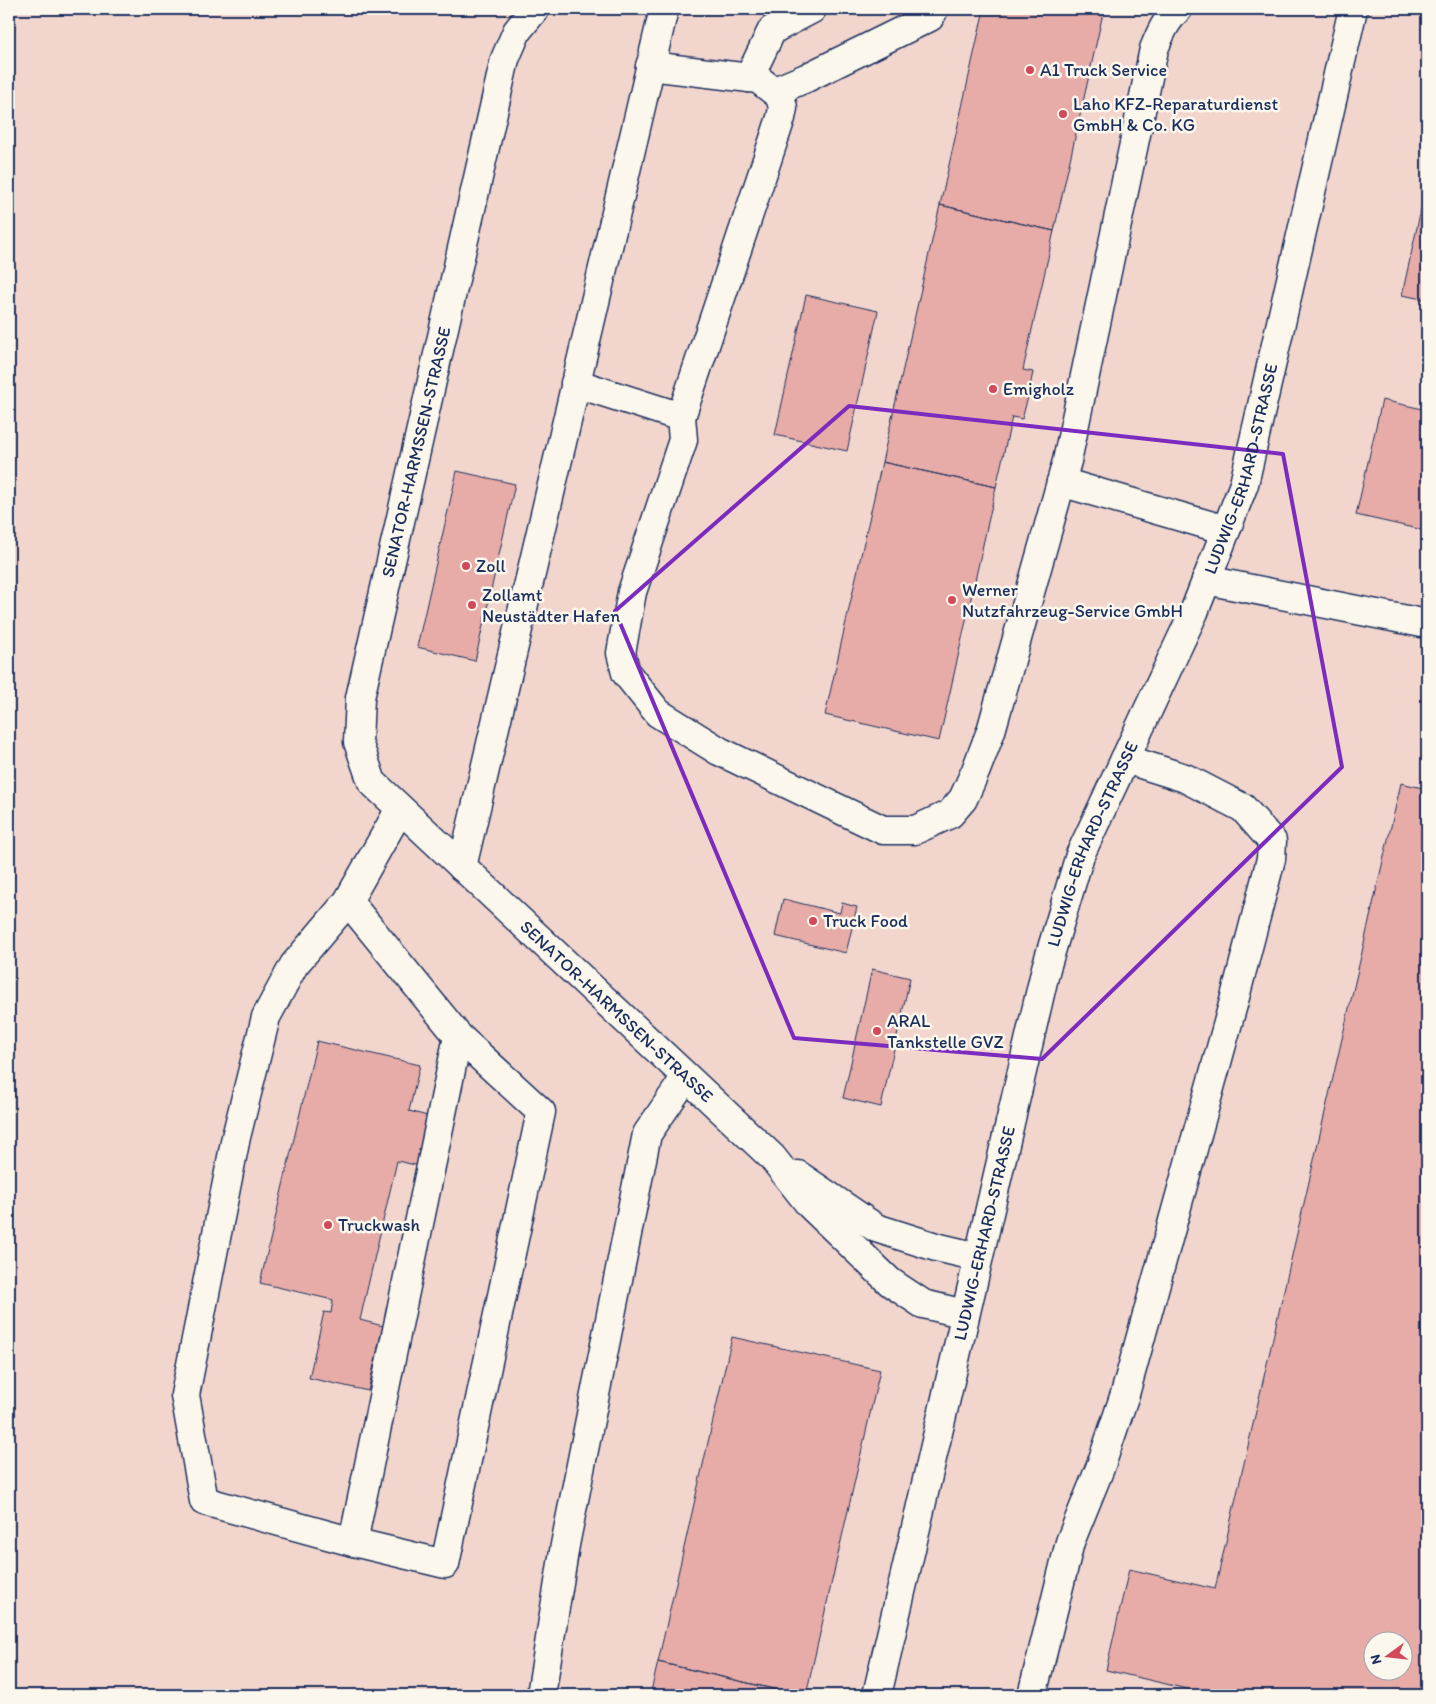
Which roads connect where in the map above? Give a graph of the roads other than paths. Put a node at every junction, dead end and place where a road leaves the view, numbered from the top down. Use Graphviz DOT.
graph roads {
  1 [pos="535,9"];
  2 [pos="664,9"];
  3 [pos="812,9"];
  4 [pos="934,9"];
  5 [pos="1178,9"];
  6 [pos="1353,9"];
  7 [pos="650,66"];
  8 [pos="749,78"];
  9 [pos="775,91"];
  10 [pos="575,383"];
  11 [pos="680,417"];
  12 [pos="1061,482"];
  13 [pos="1226,530"];
  14 [pos="1206,580"];
  15 [pos="1427,624"];
  16 [pos="1125,759"];
  17 [pos="400,809"];
  18 [pos="462,866"];
  19 [pos="348,901"];
  20 [pos="458,1036"];
  21 [pos="686,1077"];
  22 [pos="772,1157"];
  23 [pos="978,1257"];
  24 [pos="965,1314"];
  25 [pos="353,1542"];
  26 [pos="541,1695"];
  27 [pos="877,1695"];
  28 [pos="1032,1695"];
  1 -- 17 [label="street, SENATOR-HARMSSEN-STRASSE"];
  2 -- 7 [label="street"];
  3 -- 8 [label="street"];
  4 -- 9 [label="street"];
  5 -- 12 [label="street"];
  6 -- 13 [label="street, LUDWIG-ERHARD-STRASSE"];
  7 -- 8 [label="street"];
  7 -- 10 [label="street"];
  8 -- 9 [label="street"];
  9 -- 11 [label="street"];
  10 -- 11 [label="street"];
  10 -- 18 [label="street"];
  11 -- 12 [label="street"];
  12 -- 13 [label="street"];
  13 -- 14 [label="street, LUDWIG-ERHARD-STRASSE"];
  14 -- 15 [label="street"];
  14 -- 16 [label="street, LUDWIG-ERHARD-STRASSE"];
  16 -- 23 [label="street, LUDWIG-ERHARD-STRASSE"];
  16 -- 28 [label="street"];
  17 -- 18 [label="street, SENATOR-HARMSSEN-STRASSE"];
  17 -- 19 [label="street"];
  18 -- 21 [label="street, SENATOR-HARMSSEN-STRASSE"];
  19 -- 20 [label="street"];
  19 -- 25 [label="street"];
  20 -- 25 [label="street"];
  20 -- 25 [label="street"];
  21 -- 22 [label="street, SENATOR-HARMSSEN-STRASSE"];
  21 -- 26 [label="street"];
  22 -- 23 [label="street, SENATOR-HARMSSEN-STRASSE"];
  22 -- 24 [label="street, SENATOR-HARMSSEN-STRASSE"];
  23 -- 24 [label="street, LUDWIG-ERHARD-STRASSE"];
  24 -- 27 [label="street, LUDWIG-ERHARD-STRASSE"];
}
